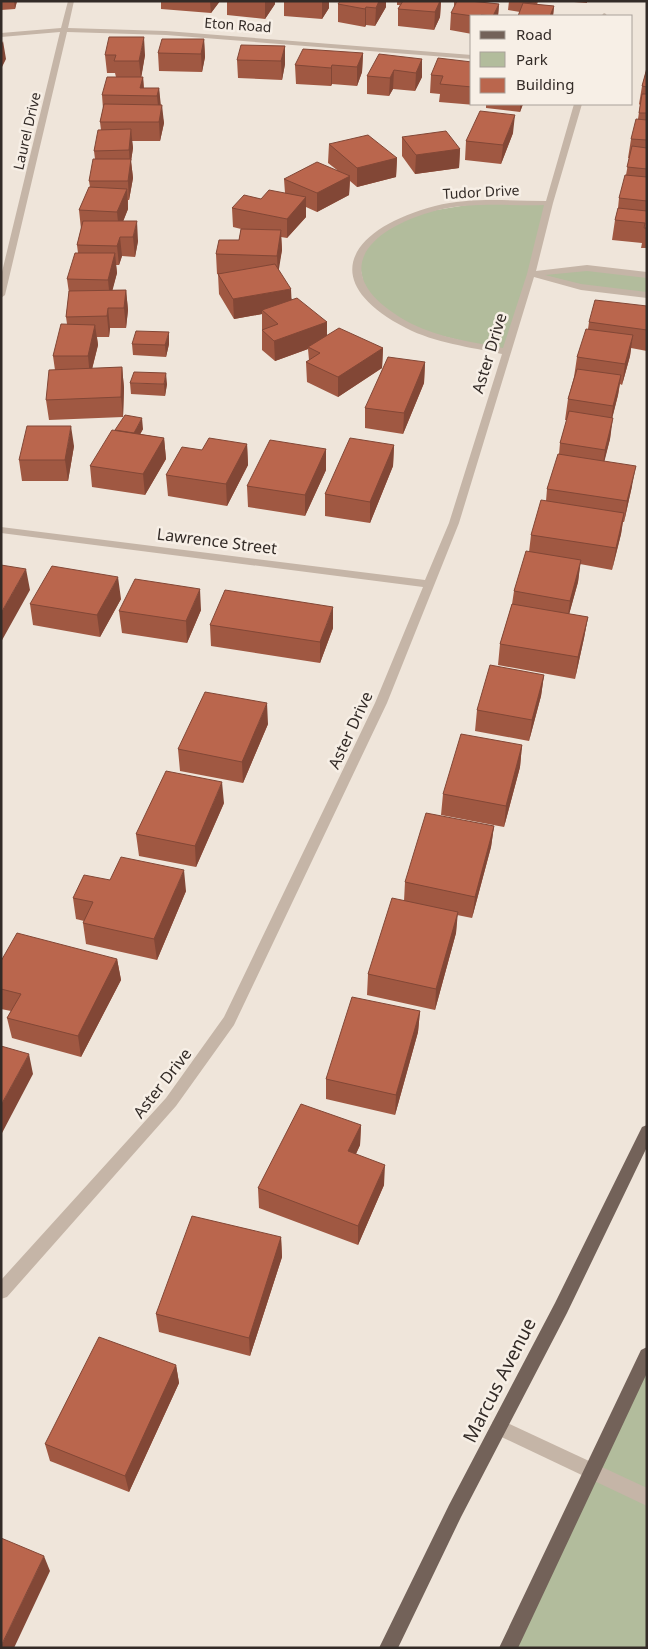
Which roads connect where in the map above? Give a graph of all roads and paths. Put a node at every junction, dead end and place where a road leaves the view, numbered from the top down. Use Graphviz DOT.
graph roads {
  1 [pos="71,1"];
  2 [pos="64,30"];
  3 [pos="1,35"];
  4 [pos="470,57"];
  5 [pos="578,105"];
  6 [pos="549,203"];
  7 [pos="531,274"];
  8 [pos="647,275"];
  9 [pos="1,295"];
  10 [pos="647,295"];
  11 [pos="506,352"];
  12 [pos="1,530"];
  13 [pos="429,584"];
  14 [pos="647,1130"];
  15 [pos="1,1292"];
  16 [pos="647,1355"];
  17 [pos="499,1427"];
  18 [pos="592,1470"];
  19 [pos="647,1497"];
  20 [pos="388,1648"];
  21 [pos="508,1648"];
  1 -- 2 [label="street, Laurel Drive"];
  2 -- 3 [label="street, Eton Road"];
  2 -- 4 [label="street, Eton Road"];
  2 -- 9 [label="street, Laurel Drive"];
  5 -- 6 [label="street, Aster Drive"];
  6 -- 7 [label="street, Aster Drive"];
  6 -- 11 [label="street, Tudor Drive"];
  7 -- 8 [label="street"];
  7 -- 10 [label="street"];
  7 -- 11 [label="street, Aster Drive"];
  11 -- 13 [label="street, Aster Drive"];
  12 -- 13 [label="street, Lawrence Street"];
  13 -- 15 [label="street, Aster Drive"];
  14 -- 17 [label="main road, Marcus Avenue"];
  16 -- 18 [label="main road"];
  17 -- 18 [label="street"];
  17 -- 20 [label="main road, Marcus Avenue"];
  18 -- 19 [label="street"];
  18 -- 21 [label="main road"];
}
